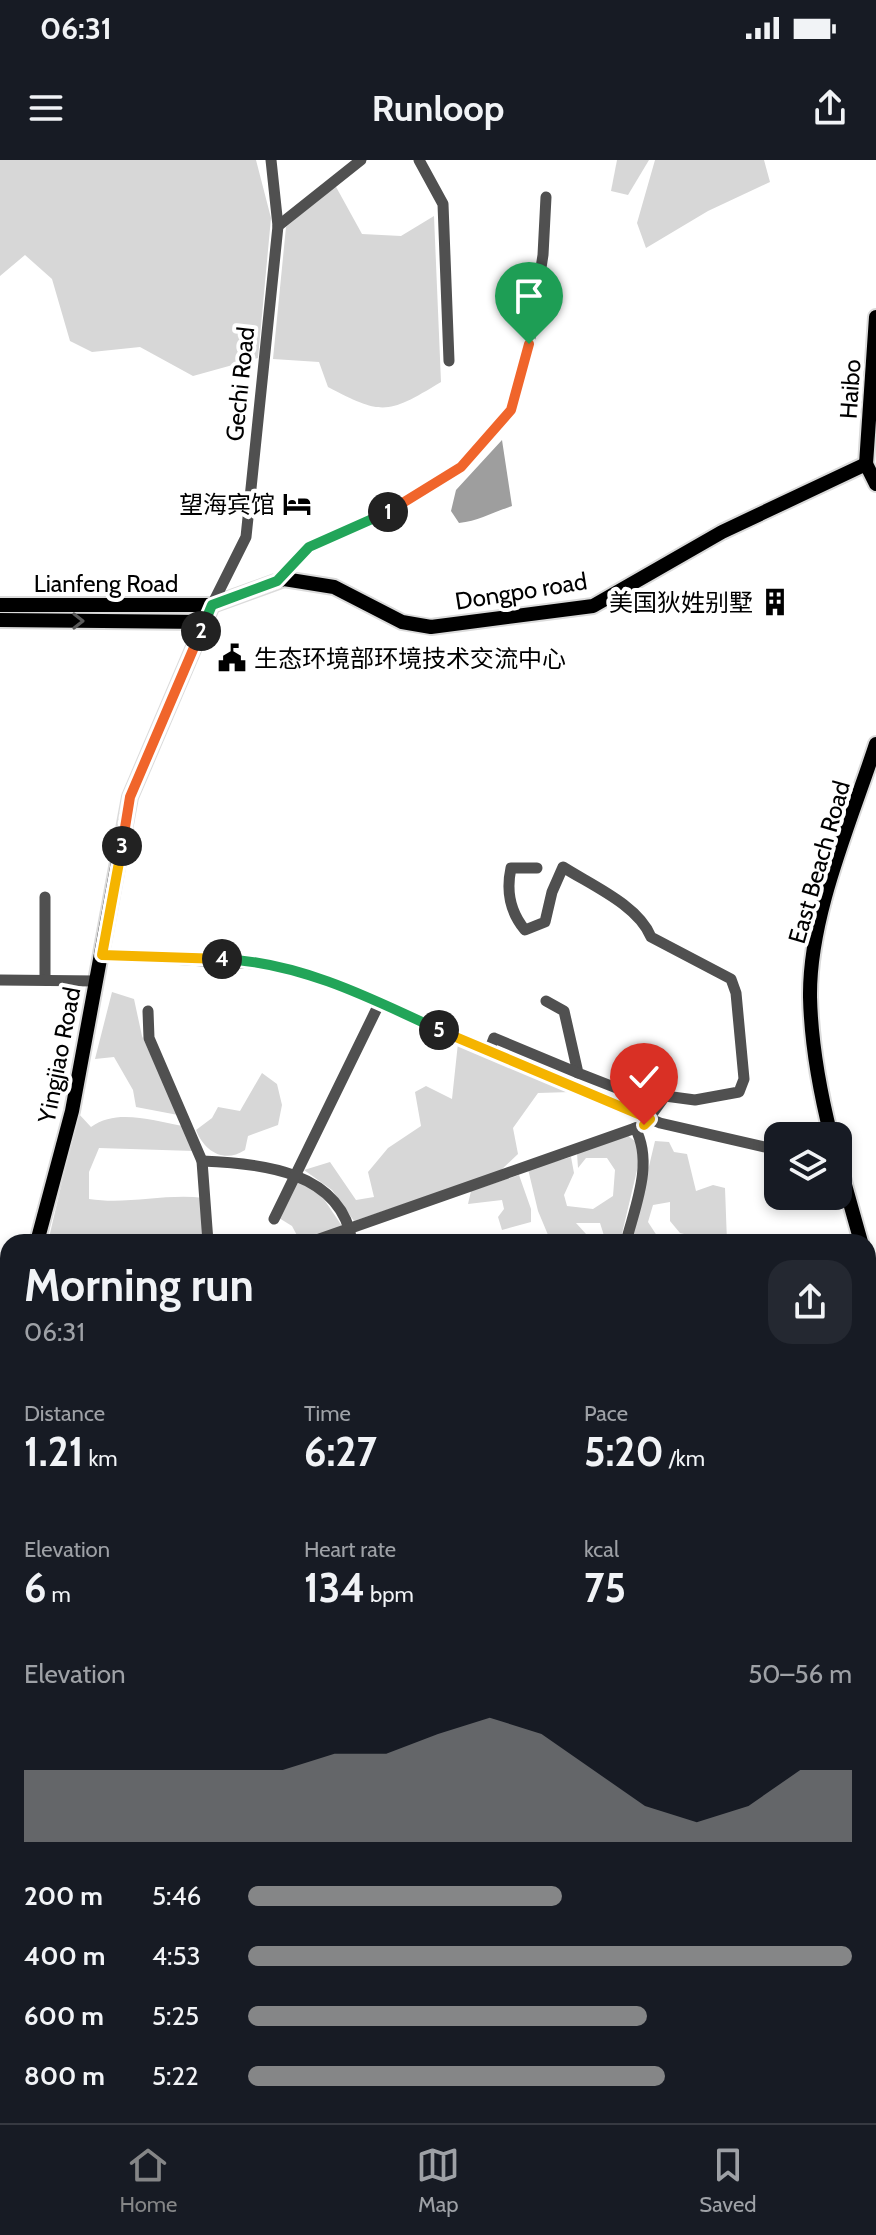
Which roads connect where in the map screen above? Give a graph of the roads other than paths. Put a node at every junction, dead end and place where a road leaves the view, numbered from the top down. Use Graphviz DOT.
graph roads {
  1 [pos="271,160"];
  2 [pos="361,160"];
  3 [pos="419,160"];
  4 [pos="546,197"];
  5 [pos="278,226"];
  6 [pos="876,317"];
  7 [pos="449,361"];
  8 [pos="866,464"];
  9 [pos="876,484"];
  10 [pos="277,581"];
  11 [pos="0,605"];
  12 [pos="212,605"];
  13 [pos="0,620"];
  14 [pos="204,622"];
  15 [pos="876,744"];
  16 [pos="537,868"];
  17 [pos="45,897"];
  18 [pos="102,955"];
  19 [pos="0,980"];
  20 [pos="45,980"];
  21 [pos="97,981"];
  22 [pos="546,1001"];
  23 [pos="380,1002"];
  24 [pos="148,1011"];
  25 [pos="489,1051"];
  26 [pos="578,1073"];
  27 [pos="665,1096"];
  28 [pos="650,1119"];
  29 [pos="828,1122"];
  30 [pos="635,1128"];
  31 [pos="764,1147"];
  32 [pos="202,1161"];
  33 [pos="296,1173"];
  34 [pos="852,1210"];
  35 [pos="274,1219"];
  36 [pos="350,1228"];
  37 [pos="39,1234"];
  38 [pos="207,1234"];
  39 [pos="333,1234"];
  40 [pos="351,1234"];
  41 [pos="628,1234"];
  42 [pos="859,1234"];
  1 -- 5 [label="street, Gechi Road"];
  2 -- 5 [label="street"];
  3 -- 7 [label="street"];
  4 -- 10 [label="street"];
  5 -- 12 [label="street, Gechi Road"];
  6 -- 8 [label="main road, Haibo"];
  8 -- 9 [label="main road"];
  8 -- 10 [label="main road, Dongpo road"];
  10 -- 12 [label="main road, Dongpo road"];
  11 -- 12 [label="main road, Lianfeng Road"];
  12 -- 14 [label="main road, Yingjiao Road"];
  13 -- 14 [label="main road, Lianfeng Road, one-way"];
  14 -- 18 [label="main road, Yingjiao Road"];
  15 -- 29 [label="main road, East Beach Road"];
  16 -- 27 [label="street"];
  17 -- 20 [label="street"];
  18 -- 21 [label="main road, Yingjiao Road"];
  18 -- 23 [label="street"];
  19 -- 20 [label="street"];
  20 -- 21 [label="street"];
  21 -- 37 [label="main road, Yingjiao Road"];
  22 -- 26 [label="street"];
  23 -- 25 [label="street"];
  23 -- 33 [label="street"];
  24 -- 32 [label="street"];
  25 -- 26 [label="street"];
  25 -- 28 [label="street"];
  26 -- 27 [label="street"];
  27 -- 28 [label="street"];
  28 -- 30 [label="street"];
  28 -- 31 [label="street"];
  30 -- 36 [label="street"];
  30 -- 41 [label="street"];
  32 -- 33 [label="street"];
  32 -- 38 [label="street"];
  33 -- 35 [label="street"];
  33 -- 36 [label="street"];
  34 -- 42 [label="main road"];
  36 -- 39 [label="street"];
  36 -- 40 [label="street"];
}
